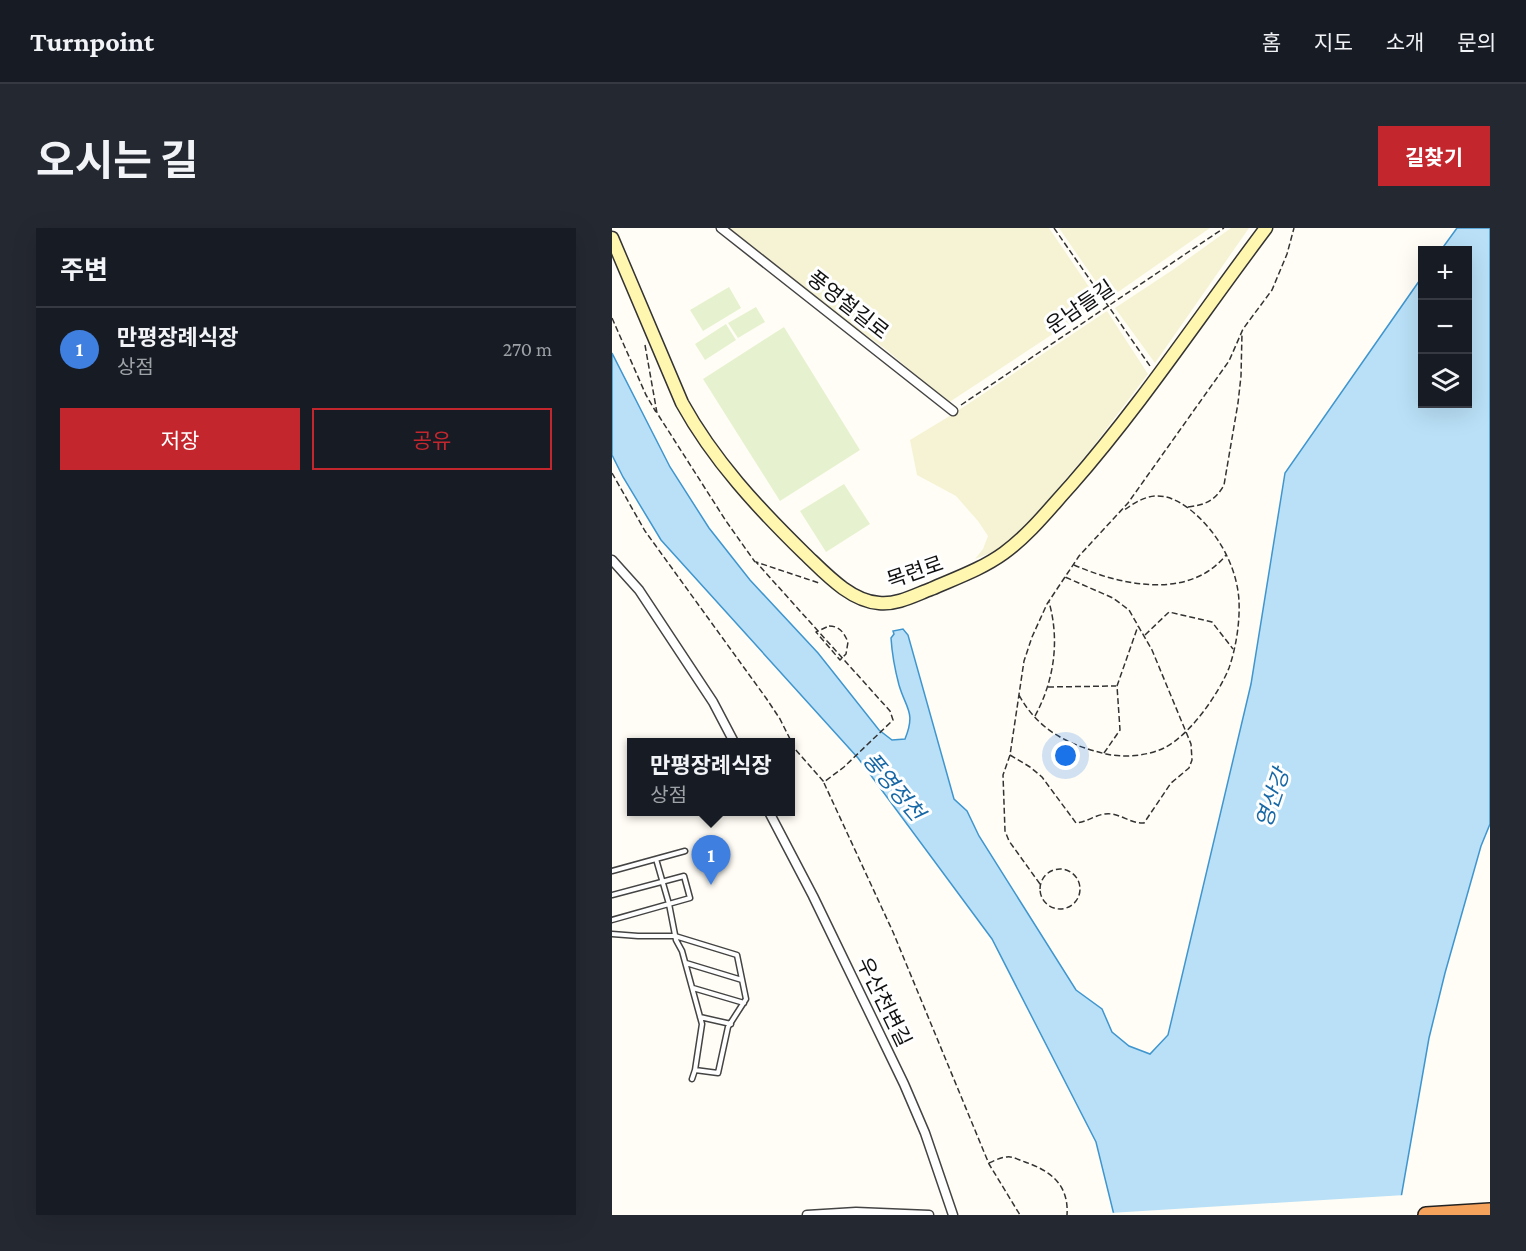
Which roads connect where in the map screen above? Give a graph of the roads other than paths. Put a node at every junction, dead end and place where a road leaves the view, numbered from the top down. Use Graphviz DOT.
graph roads {
  1 [pos="721,228"];
  2 [pos="1266,228"];
  3 [pos="612,238"];
  4 [pos="953,411"];
  5 [pos="612,560"];
  6 [pos="616,567"];
  7 [pos="732,738"];
  8 [pos="772,816"];
  9 [pos="685,850"];
  10 [pos="656,858"];
  11 [pos="612,871"];
  12 [pos="663,882"];
  13 [pos="612,895"];
  14 [pos="669,904"];
  15 [pos="612,920"];
  16 [pos="612,933"];
  17 [pos="675,936"];
  18 [pos="685,963"];
  19 [pos="742,980"];
  20 [pos="692,988"];
  21 [pos="744,1003"];
  22 [pos="700,1017"];
  23 [pos="731,1024"];
  24 [pos="696,1070"];
  25 [pos="692,1079"];
  26 [pos="1490,1211"];
  27 [pos="807,1215"];
  28 [pos="929,1215"];
  29 [pos="953,1215"];
  30 [pos="1426,1215"];
  1 -- 4 [label="street, 풍영철길로"];
  2 -- 3 [label="street, 목련로"];
  5 -- 6 [label="street"];
  6 -- 7 [label="street"];
  8 -- 29 [label="street, 우산천변길"];
  9 -- 10 [label="lane"];
  10 -- 11 [label="lane"];
  10 -- 12 [label="lane"];
  12 -- 13 [label="lane"];
  12 -- 14 [label="lane"];
  12 -- 14 [label="lane"];
  14 -- 15 [label="lane"];
  14 -- 17 [label="lane"];
  16 -- 17 [label="lane"];
  17 -- 18 [label="lane"];
  17 -- 19 [label="lane"];
  18 -- 19 [label="lane"];
  18 -- 20 [label="lane"];
  19 -- 21 [label="lane"];
  20 -- 21 [label="lane"];
  20 -- 22 [label="lane"];
  21 -- 23 [label="lane"];
  22 -- 23 [label="lane"];
  22 -- 24 [label="lane"];
  23 -- 24 [label="lane"];
  24 -- 25 [label="lane"];
  26 -- 30 [label="highway"];
  27 -- 28 [label="street"];
}
